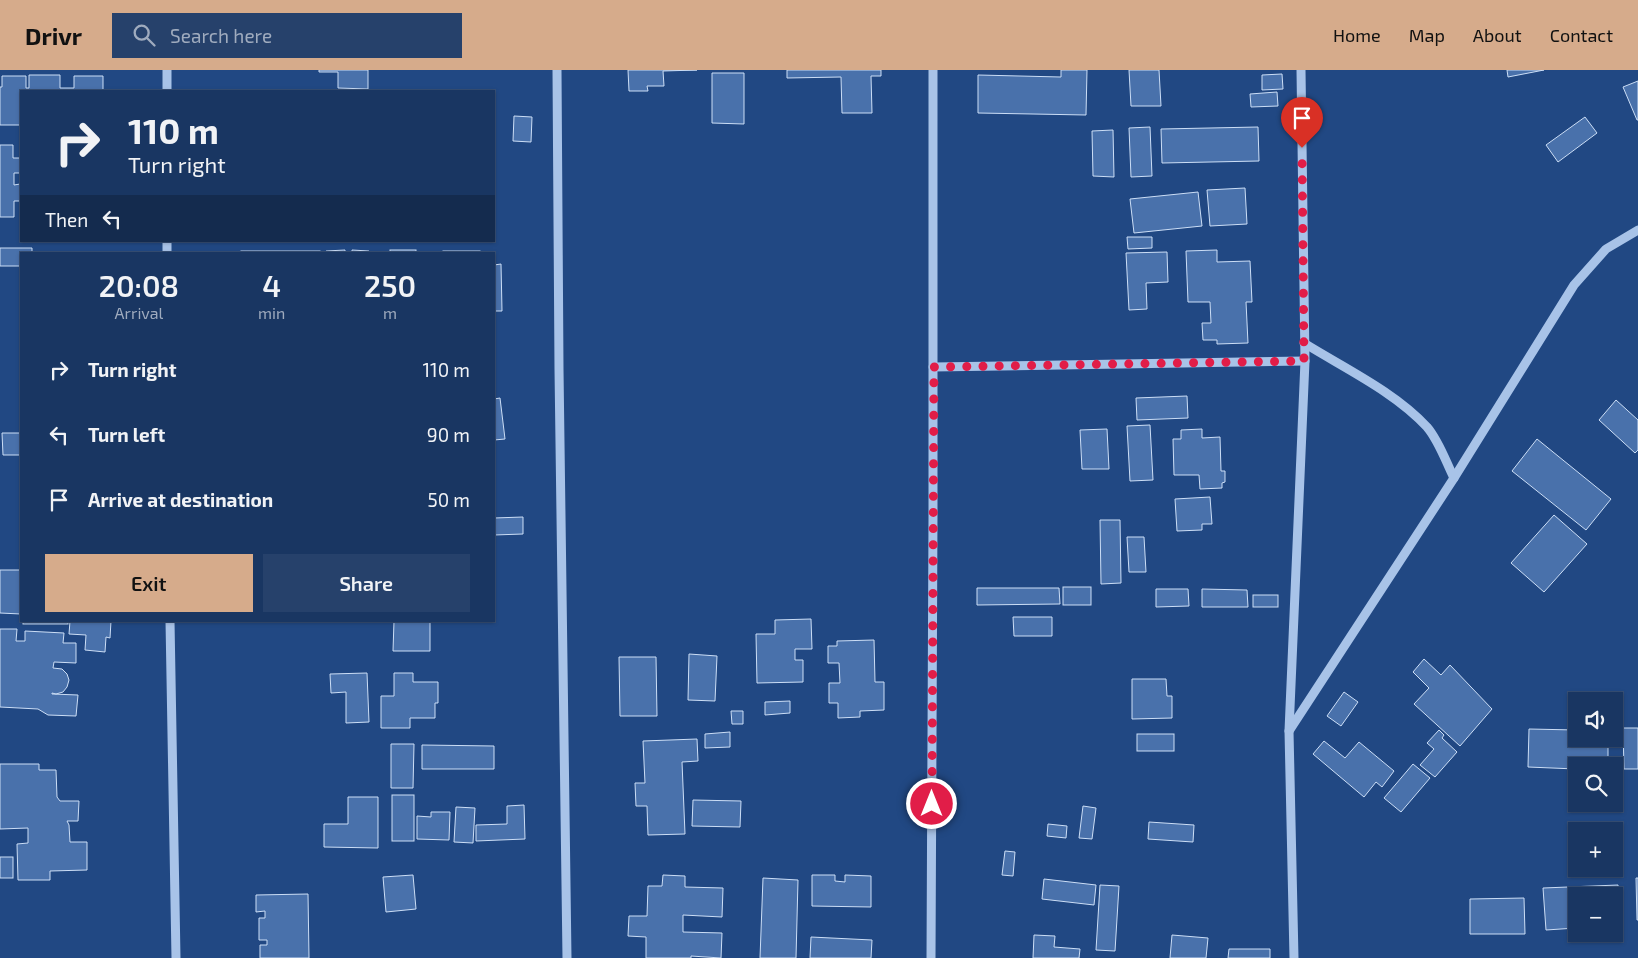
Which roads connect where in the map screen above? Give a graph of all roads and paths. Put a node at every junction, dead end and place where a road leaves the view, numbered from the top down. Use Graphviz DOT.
graph roads {
  1 [pos="167,70"];
  2 [pos="557,70"];
  3 [pos="933,70"];
  4 [pos="1301,70"];
  5 [pos="167,90"];
  6 [pos="1638,230"];
  7 [pos="1304,343"];
  8 [pos="1304,361"];
  9 [pos="934,367"];
  10 [pos="1454,478"];
  11 [pos="170,622"];
  12 [pos="1289,732"];
  13 [pos="176,958"];
  14 [pos="567,958"];
  15 [pos="931,958"];
  16 [pos="1294,958"];
  1 -- 5 [label="street"];
  2 -- 14 [label="street"];
  3 -- 9 [label="street"];
  4 -- 7 [label="street"];
  6 -- 10 [label="street"];
  7 -- 8 [label="street"];
  7 -- 10 [label="street"];
  8 -- 9 [label="street"];
  8 -- 12 [label="street"];
  9 -- 15 [label="street"];
  10 -- 12 [label="street"];
  11 -- 13 [label="street"];
  12 -- 16 [label="street"];
}
